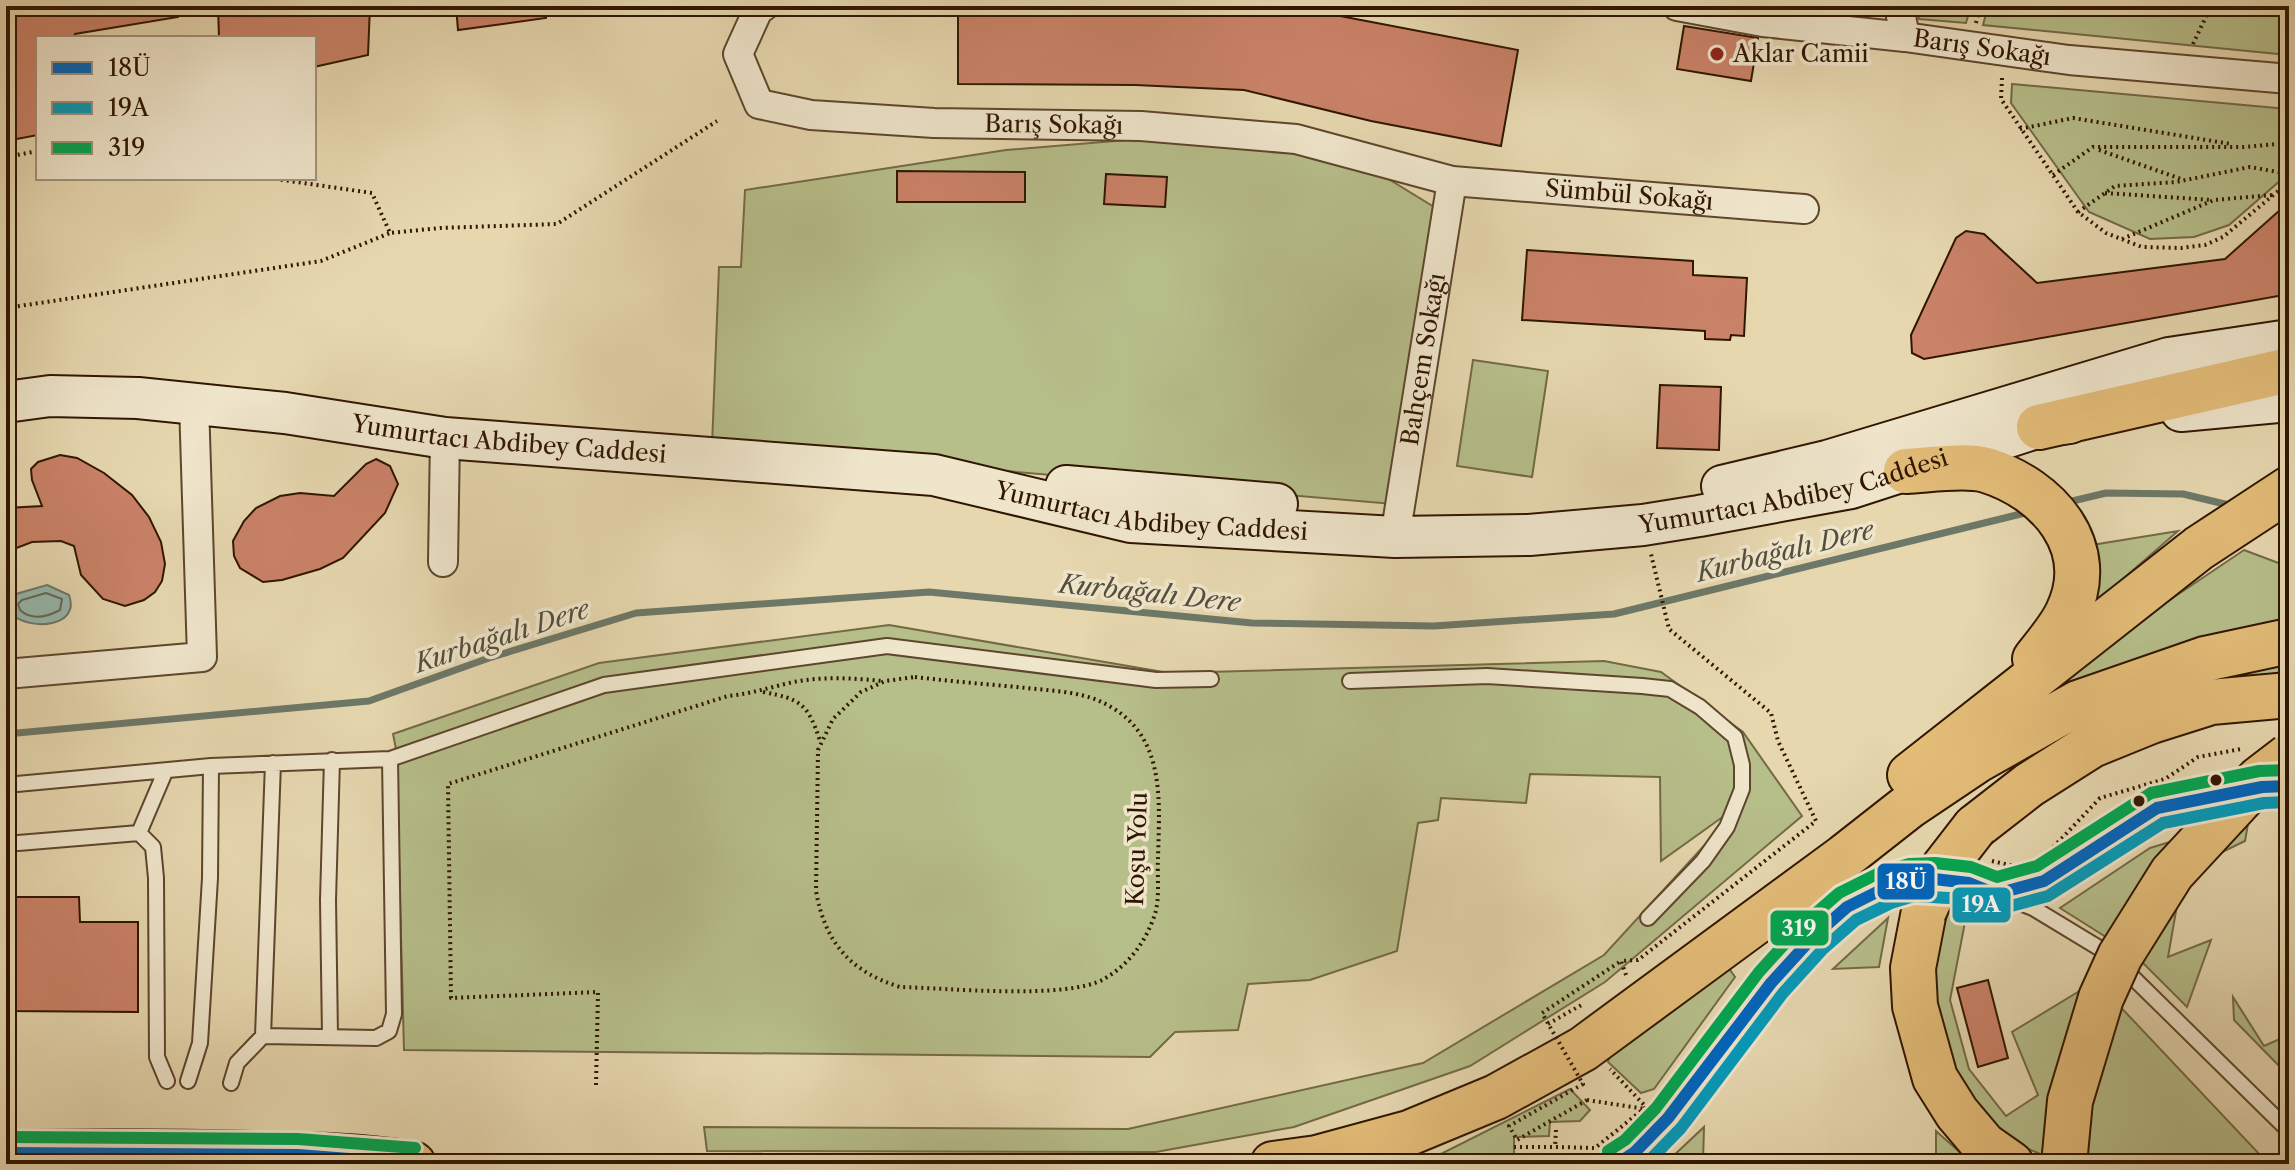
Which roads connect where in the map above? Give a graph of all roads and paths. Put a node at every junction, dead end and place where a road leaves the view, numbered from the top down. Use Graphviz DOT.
graph roads {
  1 [pos="764,6"];
  2 [pos="1677,6"];
  3 [pos="1899,6"];
  4 [pos="2211,6"];
  5 [pos="2197,36"];
  6 [pos="1905,37"];
  7 [pos="2004,51"];
  8 [pos="2289,79"];
  9 [pos="717,121"];
  10 [pos="2020,129"];
  11 [pos="2289,143"];
  12 [pos="2093,147"];
  13 [pos="2244,147"];
  14 [pos="36,151"];
  15 [pos="6,157"];
  16 [pos="2289,174"];
  17 [pos="2053,175"];
  18 [pos="283,180"];
  19 [pos="2184,180"];
  20 [pos="1452,181"];
  21 [pos="2289,182"];
  22 [pos="2105,193"];
  23 [pos="2274,195"];
  24 [pos="2214,200"];
  25 [pos="1804,209"];
  26 [pos="2078,212"];
  27 [pos="390,233"];
  28 [pos="2122,239"];
  29 [pos="6,308"];
  30 [pos="2289,340"];
  31 [pos="2289,370"];
  32 [pos="2289,401"];
  33 [pos="6,402"];
  34 [pos="194,403"];
  35 [pos="2039,427"];
  36 [pos="445,438"];
  37 [pos="1906,471"];
  38 [pos="2289,489"];
  39 [pos="1397,526"];
  40 [pos="1650,548"];
  41 [pos="443,562"];
  42 [pos="1669,629"];
  43 [pos="2289,641"];
  44 [pos="6,674"];
  45 [pos="1211,679"];
  46 [pos="885,681"];
  47 [pos="1350,681"];
  48 [pos="762,692"];
  49 [pos="2289,695"];
  50 [pos="2007,696"];
  51 [pos="821,743"];
  52 [pos="2289,756"];
  53 [pos="390,759"];
  54 [pos="332,760"];
  55 [pos="273,763"];
  56 [pos="211,766"];
  57 [pos="165,772"];
  58 [pos="6,785"];
  59 [pos="2289,785"];
  60 [pos="139,833"];
  61 [pos="6,844"];
  62 [pos="2189,856"];
  63 [pos="1996,894"];
  64 [pos="1648,918"];
  65 [pos="1621,961"];
  66 [pos="1663,988"];
  67 [pos="1589,1001"];
  68 [pos="1548,1024"];
  69 [pos="263,1036"];
  70 [pos="330,1036"];
  71 [pos="1610,1069"];
  72 [pos="167,1081"];
  73 [pos="188,1081"];
  74 [pos="231,1083"];
  75 [pos="596,1085"];
  76 [pos="1587,1100"];
  77 [pos="2289,1125"];
  78 [pos="1556,1130"];
  79 [pos="1514,1147"];
  80 [pos="1555,1147"];
  81 [pos="6,1153"];
  82 [pos="413,1164"];
  83 [pos="1273,1164"];
  84 [pos="1617,1164"];
  85 [pos="2011,1164"];
  86 [pos="2064,1164"];
  1 -- 20 [label="street, Barış Sokağı"];
  2 -- 6 [label="street, Barış Sokağı"];
  3 -- 6 [label="street"];
  4 -- 5 [label="path"];
  6 -- 7 [label="street, Barış Sokağı"];
  7 -- 8 [label="street, Barış Sokağı"];
  7 -- 10 [label="path"];
  9 -- 27 [label="path"];
  10 -- 13 [label="path"];
  10 -- 17 [label="path"];
  11 -- 13 [label="path"];
  12 -- 13 [label="path"];
  12 -- 17 [label="path"];
  12 -- 19 [label="path"];
  14 -- 15 [label="path"];
  16 -- 19 [label="path"];
  17 -- 26 [label="path"];
  18 -- 27 [label="path"];
  19 -- 22 [label="path"];
  20 -- 25 [label="street, Sümbül Sokağı"];
  20 -- 39 [label="street, Bahçem Sokağı"];
  21 -- 23 [label="path"];
  22 -- 24 [label="path"];
  22 -- 26 [label="path"];
  23 -- 24 [label="path"];
  23 -- 28 [label="path"];
  24 -- 28 [label="path"];
  26 -- 28 [label="path"];
  27 -- 29 [label="path"];
  30 -- 39 [label="main road"];
  31 -- 35 [label="highway"];
  32 -- 35 [label="main road, Yumurtacı Abdibey Caddesi"];
  33 -- 34 [label="main road, Yumurtacı Abdibey Caddesi"];
  34 -- 36 [label="main road, Yumurtacı Abdibey Caddesi"];
  34 -- 44 [label="street"];
  35 -- 37 [label="main road, Yumurtacı Abdibey Caddesi"];
  36 -- 39 [label="main road, Yumurtacı Abdibey Caddesi"];
  36 -- 41 [label="street"];
  37 -- 39 [label="main road, Yumurtacı Abdibey Caddesi"];
  37 -- 50 [label="highway"];
  38 -- 50 [label="highway"];
  40 -- 42 [label="path"];
  43 -- 66 [label="highway"];
  45 -- 53 [label="lane"];
  46 -- 48 [label="path"];
  46 -- 51 [label="path, Koşu Yolu"];
  46 -- 51 [label="path, Koşu Yolu"];
  47 -- 64 [label="lane"];
  48 -- 51 [label="path"];
  48 -- 75 [label="path"];
  49 -- 85 [label="highway, bridge"];
  50 -- 66 [label="highway"];
  52 -- 62 [label="highway, bridge"];
  53 -- 54 [label="lane"];
  53 -- 70 [label="lane"];
  54 -- 55 [label="lane"];
  54 -- 70 [label="lane"];
  55 -- 56 [label="lane"];
  55 -- 69 [label="lane"];
  56 -- 57 [label="lane"];
  56 -- 73 [label="lane"];
  57 -- 58 [label="lane"];
  57 -- 60 [label="lane"];
  59 -- 62 [label="highway, bridge"];
  59 -- 63 [label="lane"];
  60 -- 61 [label="lane"];
  60 -- 72 [label="lane"];
  62 -- 86 [label="highway, bridge"];
  63 -- 77 [label="lane"];
  63 -- 84 [label="lane"];
  65 -- 68 [label="path, bridge"];
  66 -- 83 [label="highway"];
  67 -- 68 [label="path"];
  68 -- 76 [label="path, bridge"];
  69 -- 70 [label="lane"];
  69 -- 74 [label="lane"];
  71 -- 80 [label="path"];
  78 -- 80 [label="path"];
  79 -- 80 [label="path"];
  81 -- 82 [label="highway"];
}
